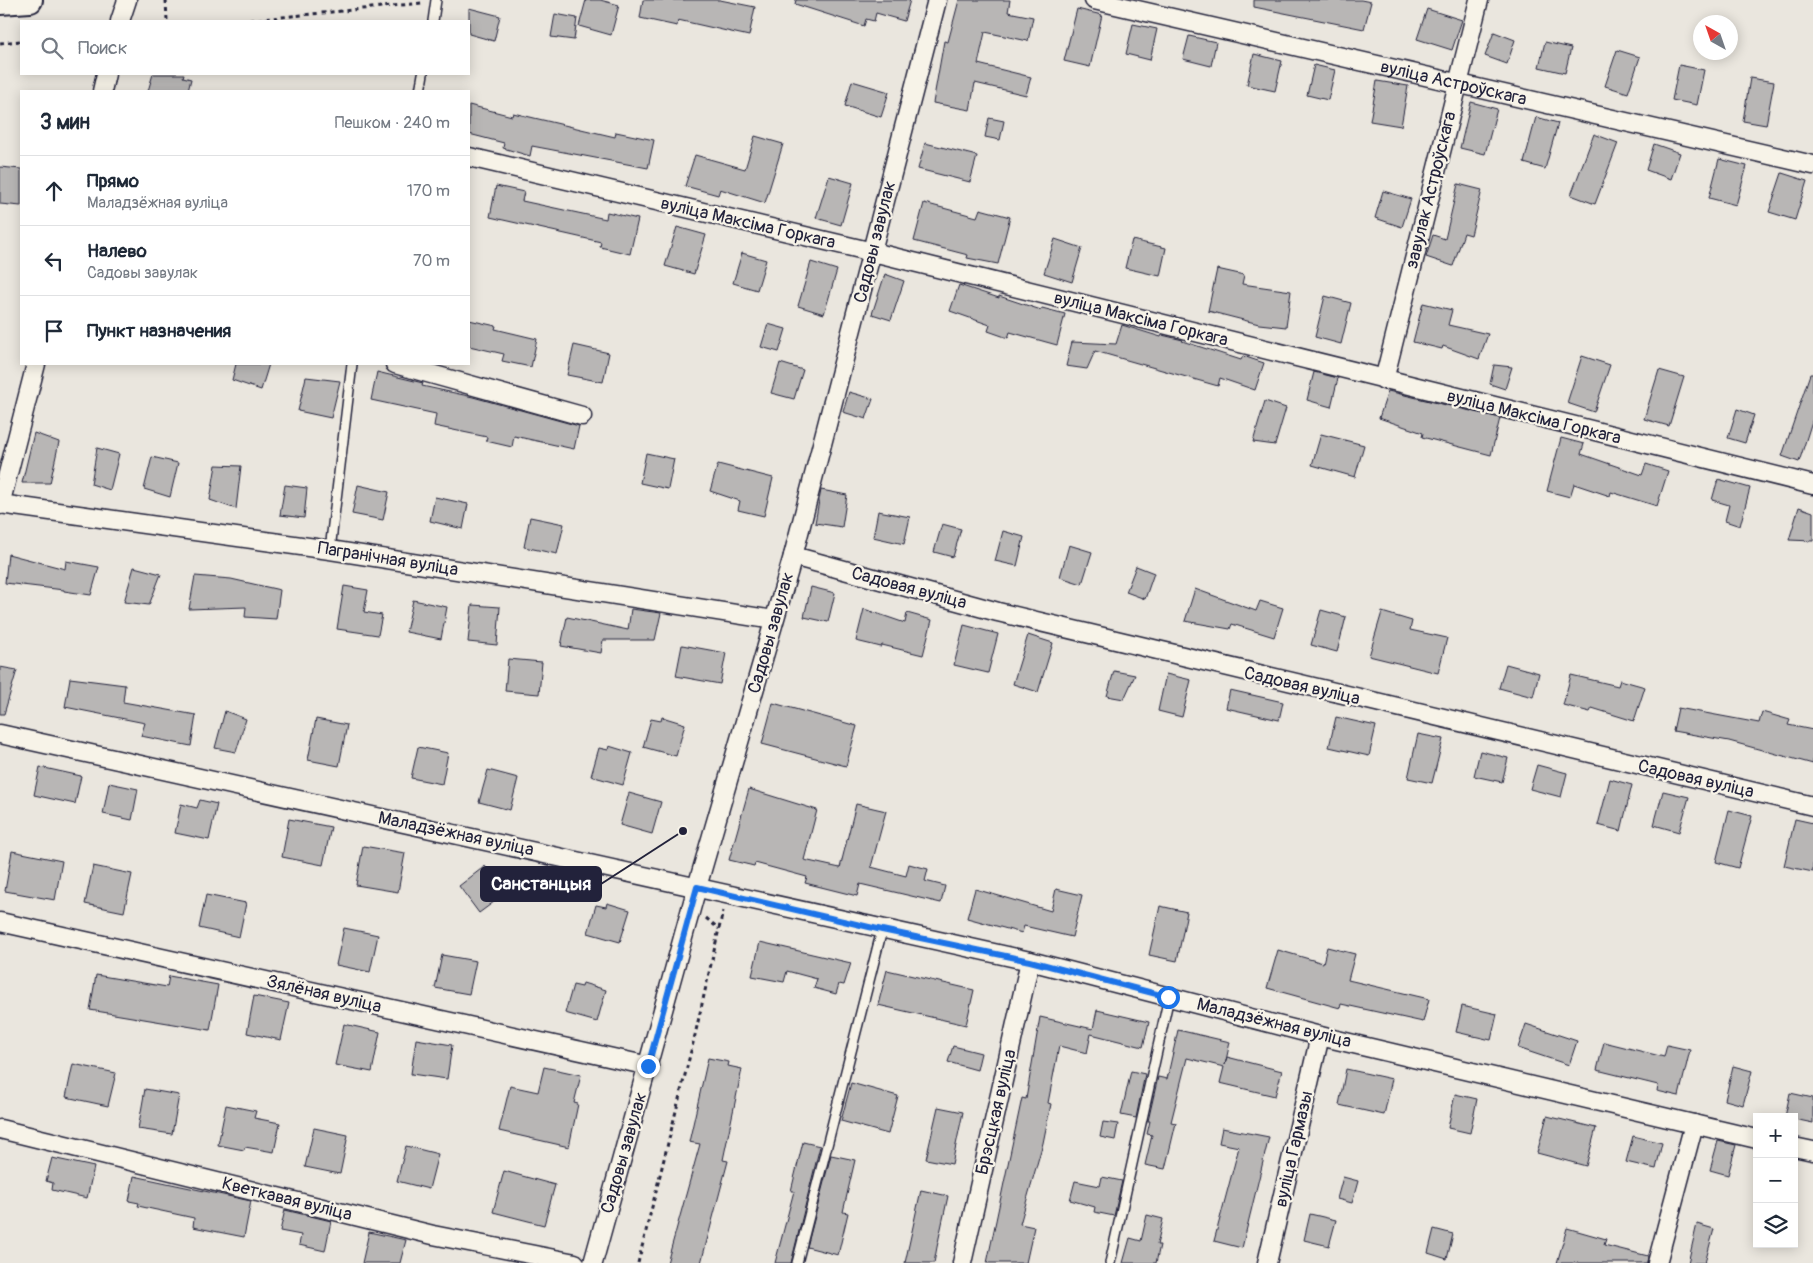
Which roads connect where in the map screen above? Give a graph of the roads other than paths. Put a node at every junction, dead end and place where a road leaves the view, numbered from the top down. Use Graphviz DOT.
graph roads {
  1 [pos="30,0"];
  2 [pos="127,0"];
  3 [pos="436,0"];
  4 [pos="937,0"];
  5 [pos="1094,0"];
  6 [pos="1480,0"];
  7 [pos="0,2"];
  8 [pos="120,20"];
  9 [pos="433,20"];
  10 [pos="106,75"];
  11 [pos="424,75"];
  12 [pos="1457,83"];
  13 [pos="102,90"];
  14 [pos="420,90"];
  15 [pos="470,157"];
  16 [pos="1813,165"];
  17 [pos="872,252"];
  18 [pos="36,365"];
  19 [pos="352,365"];
  20 [pos="399,365"];
  21 [pos="1384,380"];
  22 [pos="582,416"];
  23 [pos="1813,485"];
  24 [pos="0,505"];
  25 [pos="330,550"];
  26 [pos="793,556"];
  27 [pos="774,620"];
  28 [pos="0,734"];
  29 [pos="1813,806"];
  30 [pos="697,887"];
  31 [pos="0,922"];
  32 [pos="882,930"];
  33 [pos="1030,961"];
  34 [pos="1168,997"];
  35 [pos="1320,1036"];
  36 [pos="648,1066"];
  37 [pos="1694,1124"];
  38 [pos="0,1129"];
  39 [pos="1753,1138"];
  40 [pos="1798,1148"];
  41 [pos="1813,1151"];
  42 [pos="575,1263"];
  43 [pos="593,1263"];
  44 [pos="797,1263"];
  45 [pos="962,1263"];
  46 [pos="1110,1263"];
  47 [pos="1267,1263"];
  48 [pos="1657,1263"];
  1 -- 7 [label="street"];
  2 -- 8 [label="street"];
  3 -- 9 [label="lane"];
  4 -- 17 [label="street, Садовы завулак"];
  5 -- 12 [label="street, вуліца Астроўскага"];
  6 -- 12 [label="street, завулак Астроўскага"];
  10 -- 13 [label="street"];
  11 -- 14 [label="lane"];
  12 -- 16 [label="street, вуліца Астроўскага"];
  12 -- 21 [label="street, завулак Астроўскага"];
  15 -- 17 [label="street, вуліца Максіма Горкага"];
  17 -- 21 [label="street, вуліца Максіма Горкага"];
  17 -- 26 [label="street, Садовы завулак"];
  18 -- 24 [label="street"];
  19 -- 25 [label="lane"];
  20 -- 22 [label="street"];
  21 -- 23 [label="street, вуліца Максіма Горкага"];
  24 -- 25 [label="street, Пагранічная вуліца"];
  25 -- 27 [label="street, Пагранічная вуліца"];
  26 -- 27 [label="street, Садовы завулак"];
  26 -- 29 [label="street, Садовая вуліца"];
  27 -- 30 [label="street, Садовы завулак"];
  28 -- 30 [label="street, Маладзёжная вуліца"];
  30 -- 32 [label="street, Маладзёжная вуліца"];
  30 -- 36 [label="street, Садовы завулак"];
  31 -- 36 [label="street, Зялёная вуліца"];
  32 -- 33 [label="street, Маладзёжная вуліца"];
  32 -- 44 [label="lane"];
  33 -- 34 [label="street, Маладзёжная вуліца"];
  33 -- 45 [label="street, Брэсцкая вуліца"];
  34 -- 35 [label="street, Маладзёжная вуліца"];
  34 -- 46 [label="lane"];
  35 -- 37 [label="street, Маладзёжная вуліца"];
  35 -- 47 [label="street, вуліца Гармазы"];
  36 -- 43 [label="street, Садовы завулак"];
  37 -- 39 [label="street, Маладзёжная вуліца"];
  37 -- 48 [label="street"];
  38 -- 42 [label="street, Кветкавая вуліца"];
  40 -- 41 [label="street"];
}
